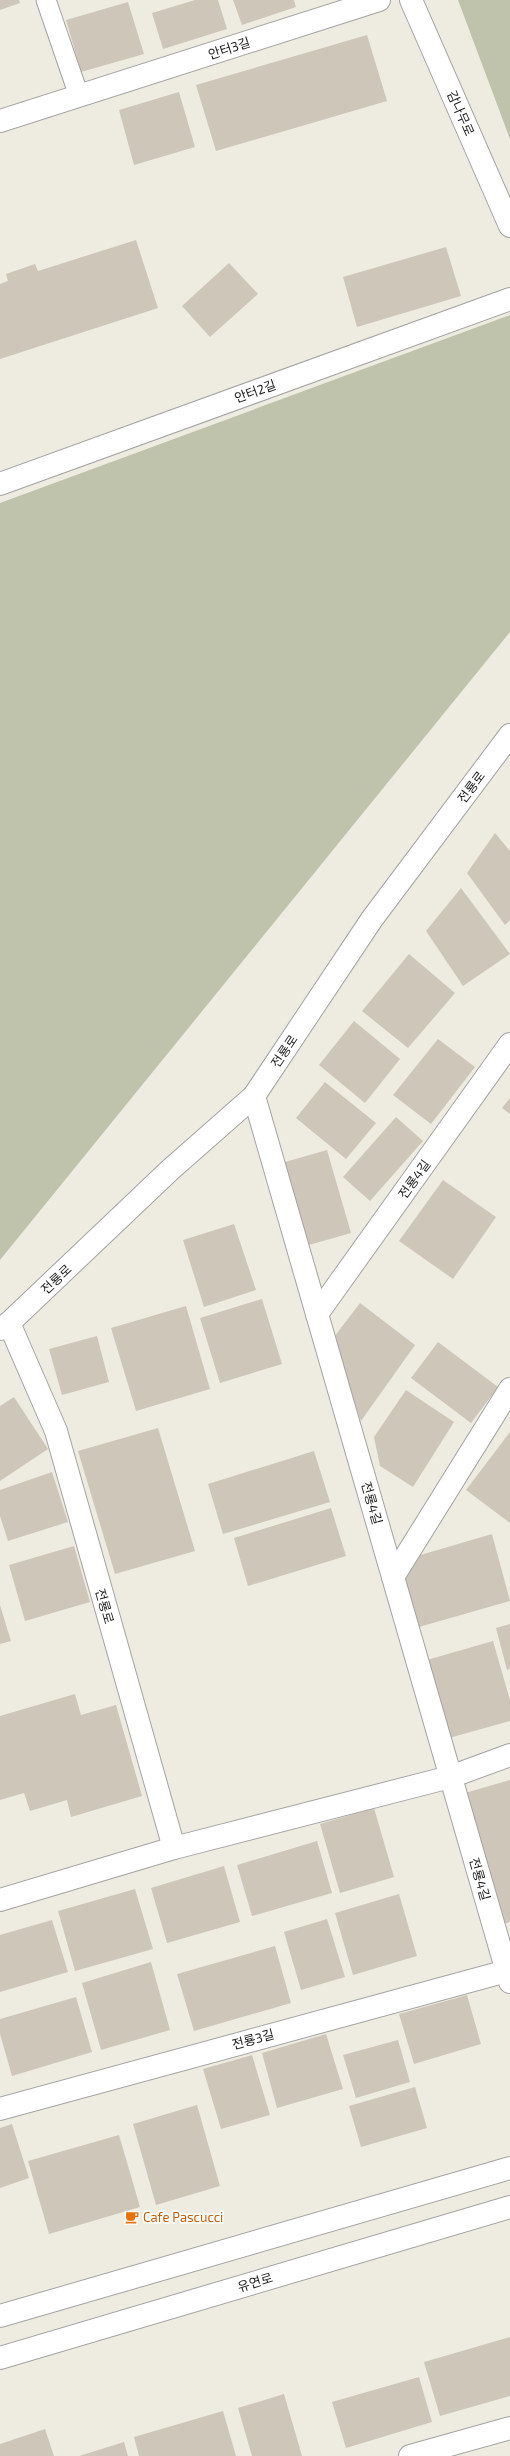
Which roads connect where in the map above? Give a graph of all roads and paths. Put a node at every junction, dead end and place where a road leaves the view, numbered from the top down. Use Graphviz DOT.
graph roads {
  1 [pos="46,0"];
  2 [pos="379,0"];
  3 [pos="411,0"];
  4 [pos="79,96"];
  5 [pos="0,121"];
  6 [pos="510,226"];
  7 [pos="510,299"];
  8 [pos="0,484"];
  9 [pos="510,735"];
  10 [pos="510,1044"];
  11 [pos="254,1096"];
  12 [pos="317,1314"];
  13 [pos="5,1326"];
  14 [pos="510,1389"];
  15 [pos="393,1577"];
  16 [pos="510,1755"];
  17 [pos="450,1777"];
  18 [pos="174,1848"];
  19 [pos="0,1900"];
  20 [pos="509,1975"];
  21 [pos="0,2109"];
  22 [pos="510,2168"];
  23 [pos="510,2207"];
  24 [pos="0,2316"];
  25 [pos="0,2358"];
  26 [pos="510,2428"];
  27 [pos="410,2456"];
  1 -- 4 [label="lane"];
  2 -- 4 [label="street, 안터3길"];
  3 -- 6 [label="street, 감나무로"];
  4 -- 5 [label="street, 안터3길"];
  7 -- 8 [label="street, 안터2길"];
  9 -- 11 [label="street, 전룡로"];
  10 -- 12 [label="street, 전룡4길"];
  11 -- 12 [label="street, 전룡4길"];
  11 -- 13 [label="street, 전룡로"];
  12 -- 15 [label="street, 전룡4길"];
  13 -- 18 [label="street, 전룡로"];
  14 -- 15 [label="street"];
  15 -- 17 [label="street, 전룡4길"];
  16 -- 17 [label="street"];
  17 -- 18 [label="street"];
  17 -- 20 [label="street, 전룡4길"];
  18 -- 19 [label="street"];
  20 -- 21 [label="street, 전룡3길"];
  22 -- 24 [label="street"];
  23 -- 25 [label="street, 유연로"];
  26 -- 27 [label="street"];
}
